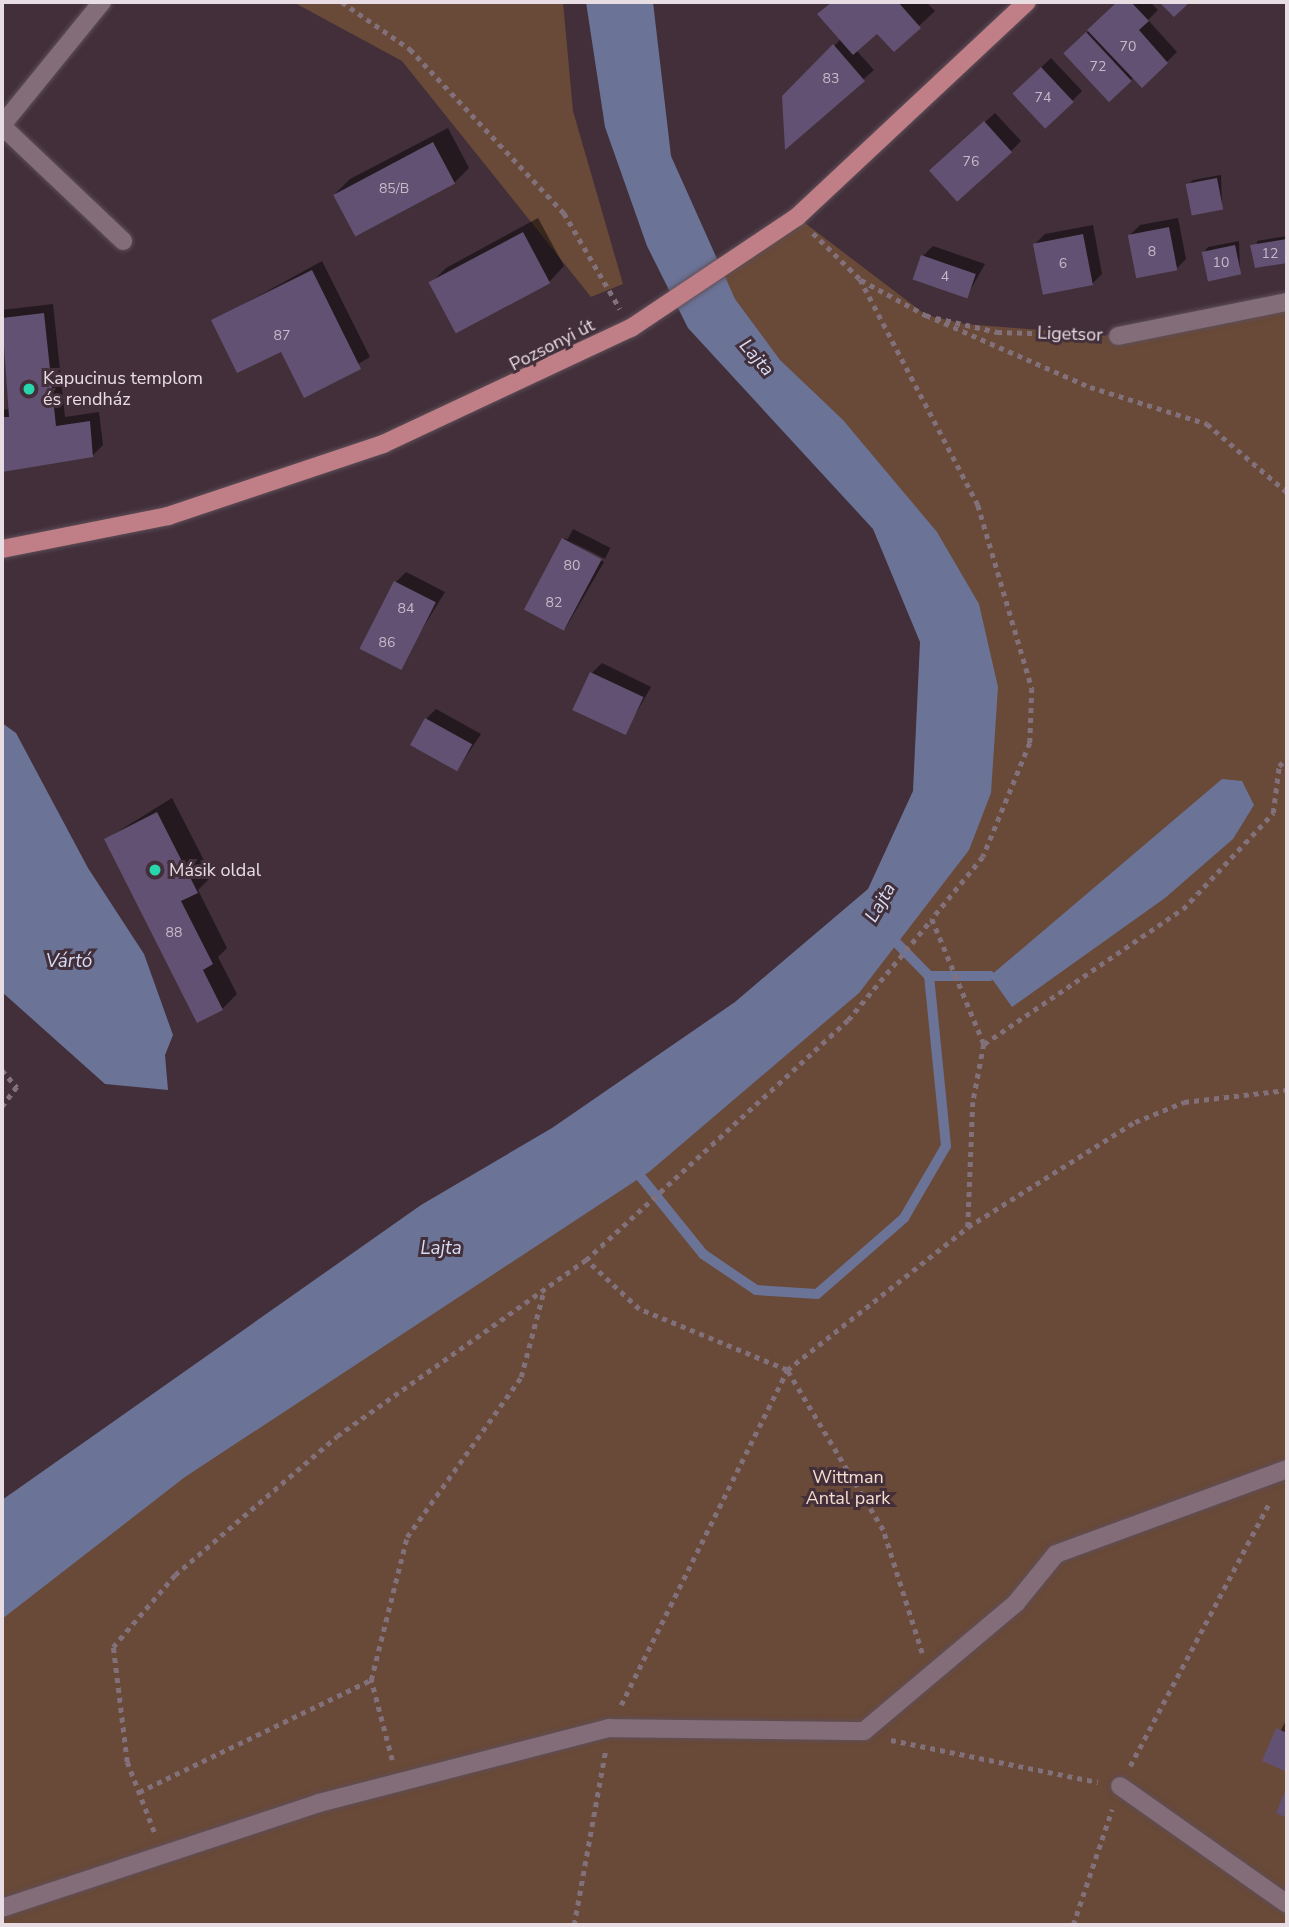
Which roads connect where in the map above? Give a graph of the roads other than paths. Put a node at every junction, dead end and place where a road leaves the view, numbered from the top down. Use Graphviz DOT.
graph roads {
  1 [pos="102,2"];
  2 [pos="1027,2"];
  3 [pos="2,126"];
  4 [pos="123,241"];
  5 [pos="1287,302"];
  6 [pos="1118,336"];
  7 [pos="2,549"];
  8 [pos="1287,1469"];
  9 [pos="1120,1786"];
  10 [pos="1287,1905"];
  11 [pos="2,1908"];
  1 -- 3 [label="street"];
  2 -- 7 [label="main road, Pozsonyi út"];
  3 -- 4 [label="street"];
  5 -- 6 [label="street, Ligetsor"];
  8 -- 11 [label="street"];
  9 -- 10 [label="street"];
}
